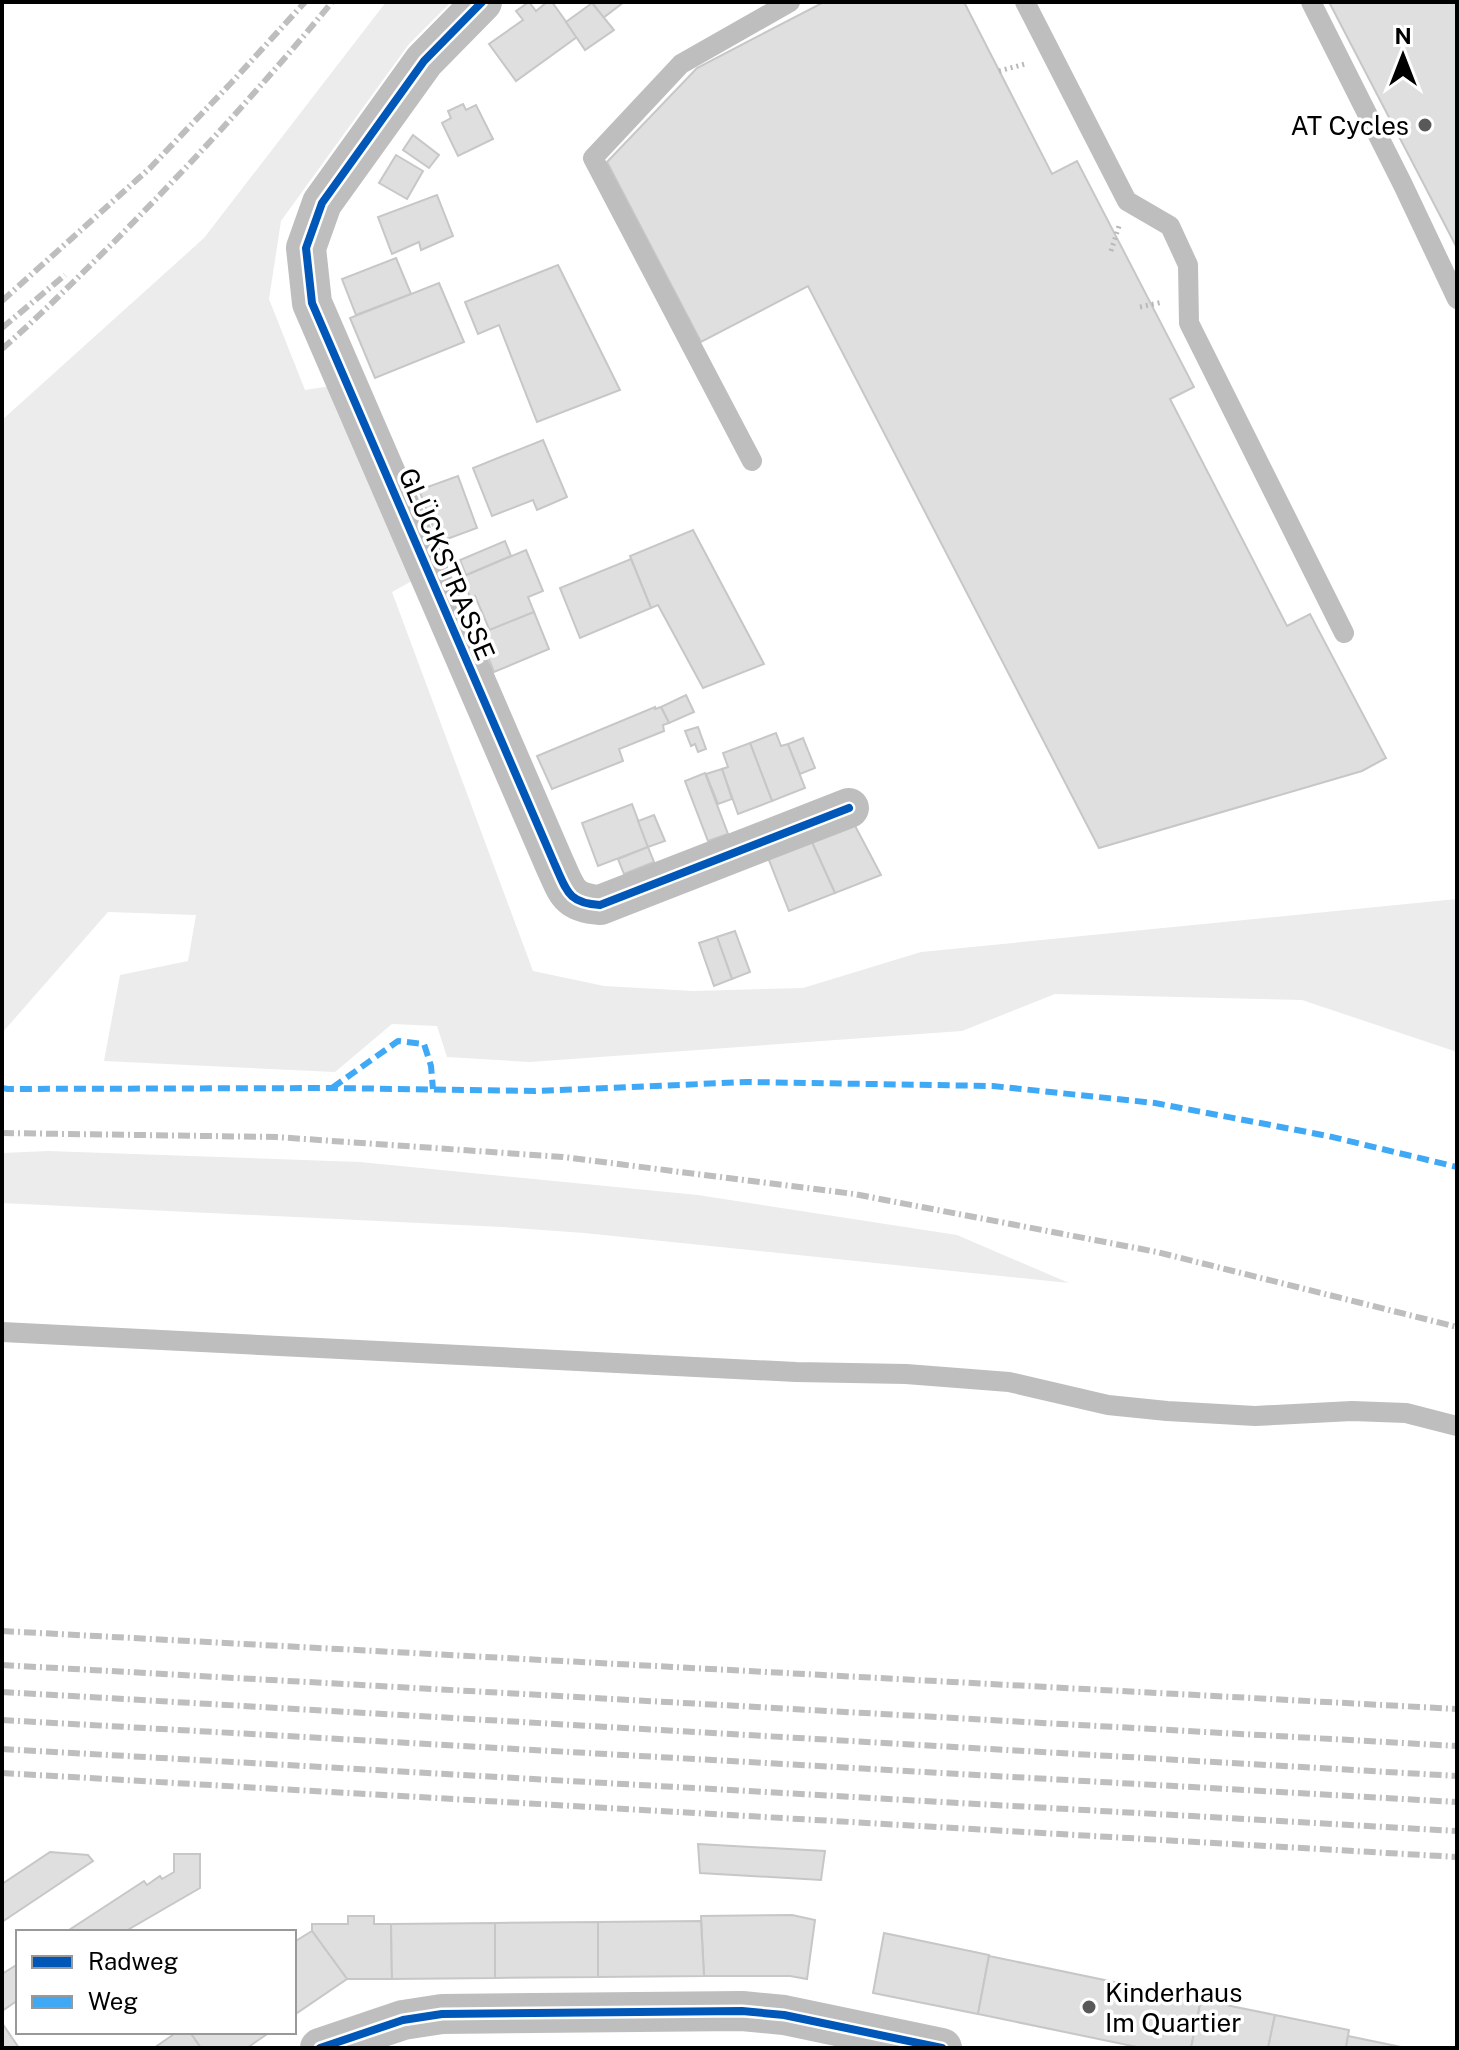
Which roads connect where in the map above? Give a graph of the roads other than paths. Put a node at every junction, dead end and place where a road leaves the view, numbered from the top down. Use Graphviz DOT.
graph roads {
  1 [pos="482,2"];
  2 [pos="790,2"];
  3 [pos="1025,2"];
  4 [pos="1311,2"];
  5 [pos="1457,299"];
  6 [pos="752,461"];
  7 [pos="1344,633"];
  8 [pos="849,808"];
  9 [pos="2,1332"];
  10 [pos="1457,1426"];
  11 [pos="782,2032"];
  12 [pos="320,2048"];
  13 [pos="942,2048"];
  1 -- 8 [label="street, GLÜCKSTRASSE"];
  2 -- 6 [label="lane"];
  3 -- 7 [label="lane"];
  4 -- 5 [label="lane"];
  9 -- 10 [label="lane"];
  11 -- 12 [label="street"];
  11 -- 13 [label="street"];
}
